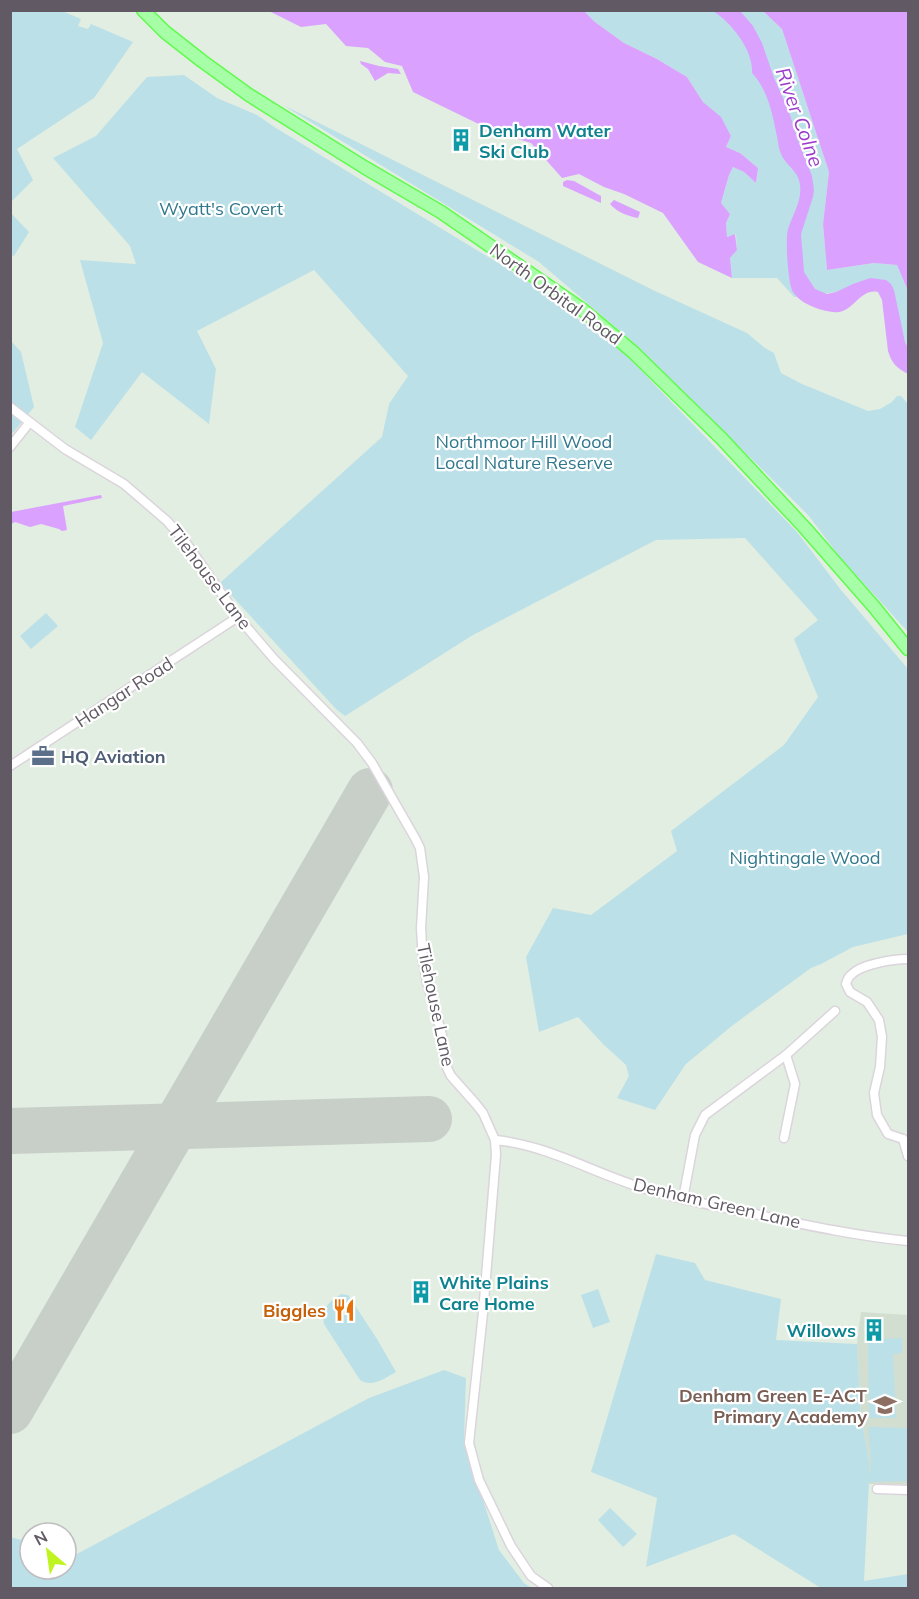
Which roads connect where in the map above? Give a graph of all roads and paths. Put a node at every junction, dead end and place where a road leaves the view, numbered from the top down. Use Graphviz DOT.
graph roads {
  1 [pos="143,10"];
  2 [pos="10,407"];
  3 [pos="29,423"];
  4 [pos="10,447"];
  5 [pos="238,617"];
  6 [pos="909,649"];
  7 [pos="10,766"];
  8 [pos="909,959"];
  9 [pos="835,1011"];
  10 [pos="786,1055"];
  11 [pos="906,1137"];
  12 [pos="784,1138"];
  13 [pos="495,1140"];
  14 [pos="909,1156"];
  15 [pos="683,1199"];
  16 [pos="909,1240"];
  17 [pos="877,1490"];
  18 [pos="909,1490"];
  19 [pos="548,1588"];
  1 -- 6 [label="main road, North Orbital Road"];
  2 -- 3 [label="street, Tilehouse Lane"];
  3 -- 4 [label="street"];
  3 -- 5 [label="street, Tilehouse Lane"];
  5 -- 7 [label="street, Hangar Road"];
  5 -- 13 [label="street, Tilehouse Lane"];
  8 -- 11 [label="street"];
  9 -- 10 [label="street"];
  10 -- 12 [label="street"];
  10 -- 15 [label="street"];
  11 -- 14 [label="street"];
  13 -- 15 [label="street, Denham Green Lane"];
  13 -- 19 [label="street, Tilehouse Lane"];
  15 -- 16 [label="street, Denham Green Lane"];
  17 -- 18 [label="street"];
}
